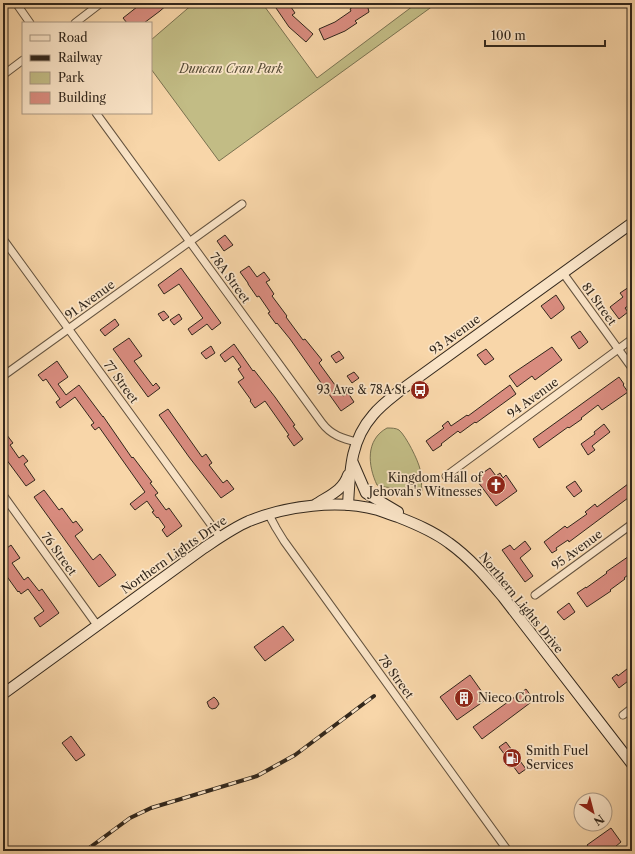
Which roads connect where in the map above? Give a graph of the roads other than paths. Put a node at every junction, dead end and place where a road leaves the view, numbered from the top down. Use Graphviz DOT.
graph roads {
  1 [pos="16,3"];
  2 [pos="102,3"];
  3 [pos="29,22"];
  4 [pos="75,22"];
  5 [pos="22,61"];
  6 [pos="3,75"];
  7 [pos="97,114"];
  8 [pos="242,204"];
  9 [pos="632,223"];
  10 [pos="3,239"];
  11 [pos="189,241"];
  12 [pos="563,273"];
  13 [pos="69,329"];
  14 [pos="632,339"];
  15 [pos="618,349"];
  16 [pos="632,368"];
  17 [pos="3,376"];
  18 [pos="357,442"];
  19 [pos="352,461"];
  20 [pos="446,476"];
  21 [pos="3,495"];
  22 [pos="348,505"];
  23 [pos="314,506"];
  24 [pos="269,515"];
  25 [pos="417,524"];
  26 [pos="632,524"];
  27 [pos="220,537"];
  28 [pos="535,595"];
  29 [pos="97,625"];
  30 [pos="3,694"];
  31 [pos="632,708"];
  32 [pos="623,715"];
  33 [pos="632,764"];
  34 [pos="508,851"];
  1 -- 3 [label="street"];
  2 -- 4 [label="street"];
  5 -- 6 [label="street"];
  7 -- 11 [label="street, 78A Street"];
  8 -- 11 [label="street, 91 Avenue"];
  9 -- 12 [label="main road, 93 Avenue"];
  10 -- 13 [label="street, 77 Street"];
  11 -- 13 [label="street, 91 Avenue"];
  11 -- 18 [label="street, 78A Street"];
  12 -- 15 [label="street, 81 Street"];
  12 -- 18 [label="main road, 93 Avenue"];
  13 -- 17 [label="street, 91 Avenue"];
  13 -- 27 [label="street, 77 Street"];
  14 -- 15 [label="street, 94 Avenue"];
  15 -- 16 [label="street, 81 Street"];
  15 -- 20 [label="street, 94 Avenue"];
  18 -- 19 [label="main road, 93 Avenue"];
  19 -- 22 [label="main road, 93 Avenue"];
  19 -- 23 [label="main road"];
  19 -- 25 [label="main road"];
  21 -- 29 [label="street, 76 Street"];
  22 -- 23 [label="main road, Northern Lights Drive"];
  22 -- 25 [label="main road, Northern Lights Drive"];
  23 -- 24 [label="main road, Northern Lights Drive"];
  24 -- 27 [label="main road, Northern Lights Drive"];
  24 -- 34 [label="street, 78 Street"];
  25 -- 33 [label="main road, Northern Lights Drive"];
  26 -- 28 [label="street, 95 Avenue"];
  27 -- 29 [label="main road, Northern Lights Drive"];
  29 -- 30 [label="main road, Northern Lights Drive"];
  31 -- 32 [label="street"];
}
